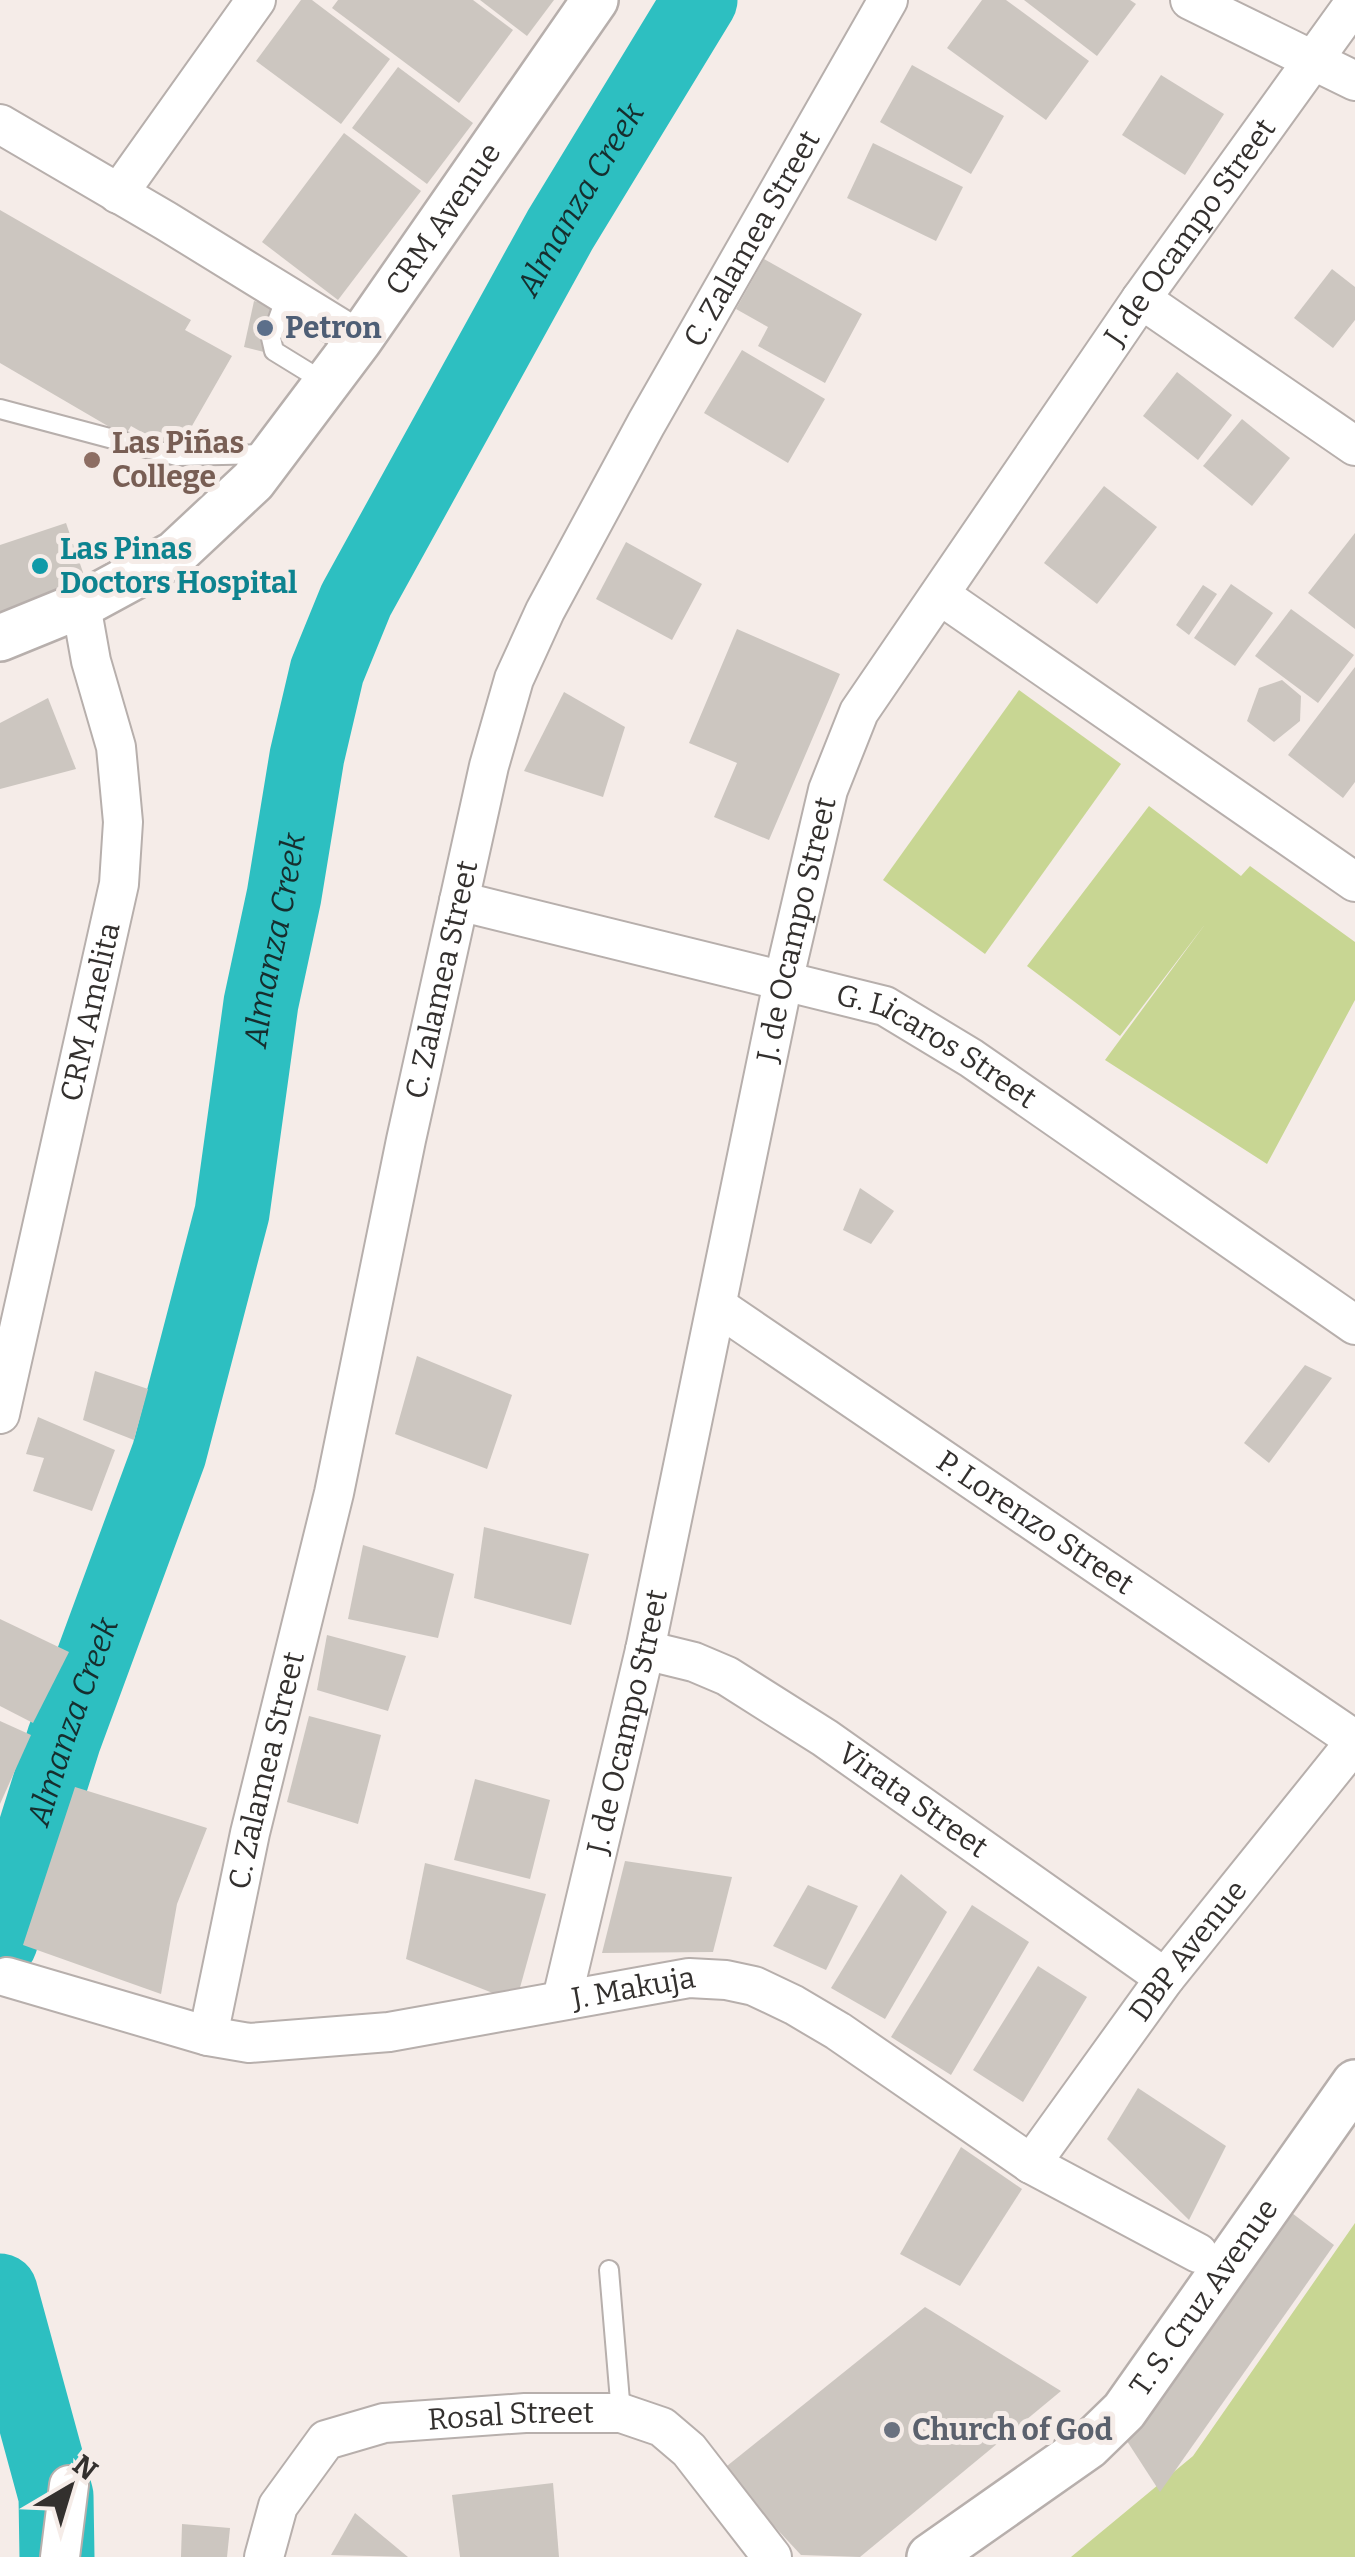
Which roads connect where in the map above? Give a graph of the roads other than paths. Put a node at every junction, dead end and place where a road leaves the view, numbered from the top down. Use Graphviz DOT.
graph roads {
  1 [pos="256,0"];
  2 [pos="596,0"];
  3 [pos="888,0"];
  4 [pos="1190,0"];
  5 [pos="1355,2"];
  6 [pos="1313,62"];
  7 [pos="1355,81"];
  8 [pos="0,124"];
  9 [pos="118,194"];
  10 [pos="286,297"];
  11 [pos="1141,300"];
  12 [pos="359,340"];
  13 [pos="326,384"];
  14 [pos="0,409"];
  15 [pos="1355,446"];
  16 [pos="274,454"];
  17 [pos="940,595"];
  18 [pos="81,604"];
  19 [pos="0,638"];
  20 [pos="1355,882"];
  21 [pos="459,901"];
  22 [pos="783,982"];
  23 [pos="717,1306"];
  24 [pos="1355,1325"];
  25 [pos="2,1402"];
  26 [pos="645,1650"];
  27 [pos="1355,1742"];
  28 [pos="7,1977"];
  29 [pos="1165,1978"];
  30 [pos="562,1999"];
  31 [pos="208,2036"];
  32 [pos="1355,2083"];
  33 [pos="1031,2164"];
  34 [pos="1198,2253"];
  35 [pos="610,2270"];
  36 [pos="621,2412"];
  37 [pos="69,2486"];
  38 [pos="60,2557"];
  39 [pos="264,2557"];
  40 [pos="772,2557"];
  41 [pos="930,2557"];
  1 -- 9 [label="street"];
  2 -- 12 [label="street, CRM Avenue"];
  3 -- 21 [label="street, C. Zalamea Street"];
  4 -- 6 [label="street"];
  5 -- 6 [label="street, J. de Ocampo Street"];
  6 -- 7 [label="street"];
  6 -- 11 [label="street, J. de Ocampo Street"];
  8 -- 9 [label="street"];
  9 -- 10 [label="street"];
  10 -- 12 [label="street"];
  10 -- 13 [label="lane"];
  11 -- 15 [label="street"];
  11 -- 17 [label="street, J. de Ocampo Street"];
  12 -- 13 [label="street, CRM Avenue"];
  13 -- 16 [label="street, CRM Avenue"];
  14 -- 16 [label="lane"];
  16 -- 18 [label="street, CRM Avenue"];
  17 -- 20 [label="street"];
  17 -- 22 [label="street, J. de Ocampo Street"];
  18 -- 19 [label="street, CRM Avenue"];
  18 -- 25 [label="street, CRM Amelita"];
  21 -- 22 [label="street, G. Licaros Street"];
  21 -- 31 [label="street, C. Zalamea Street"];
  22 -- 23 [label="street, J. de Ocampo Street"];
  22 -- 24 [label="street, G. Licaros Street"];
  23 -- 26 [label="street, J. de Ocampo Street"];
  23 -- 27 [label="street, P. Lorenzo Street"];
  26 -- 29 [label="street, Virata Street"];
  26 -- 30 [label="street, J. de Ocampo Street"];
  27 -- 29 [label="street, DBP Avenue"];
  28 -- 31 [label="street, J. Makuja"];
  29 -- 33 [label="street, DBP Avenue"];
  30 -- 31 [label="street, J. Makuja"];
  30 -- 33 [label="street, J. Makuja"];
  32 -- 41 [label="street, T. S. Cruz Avenue"];
  33 -- 34 [label="street, J. Makuja"];
  35 -- 36 [label="lane"];
  36 -- 39 [label="street, Rosal Street"];
  36 -- 40 [label="street, Rosal Street"];
  37 -- 38 [label="street"];
}
